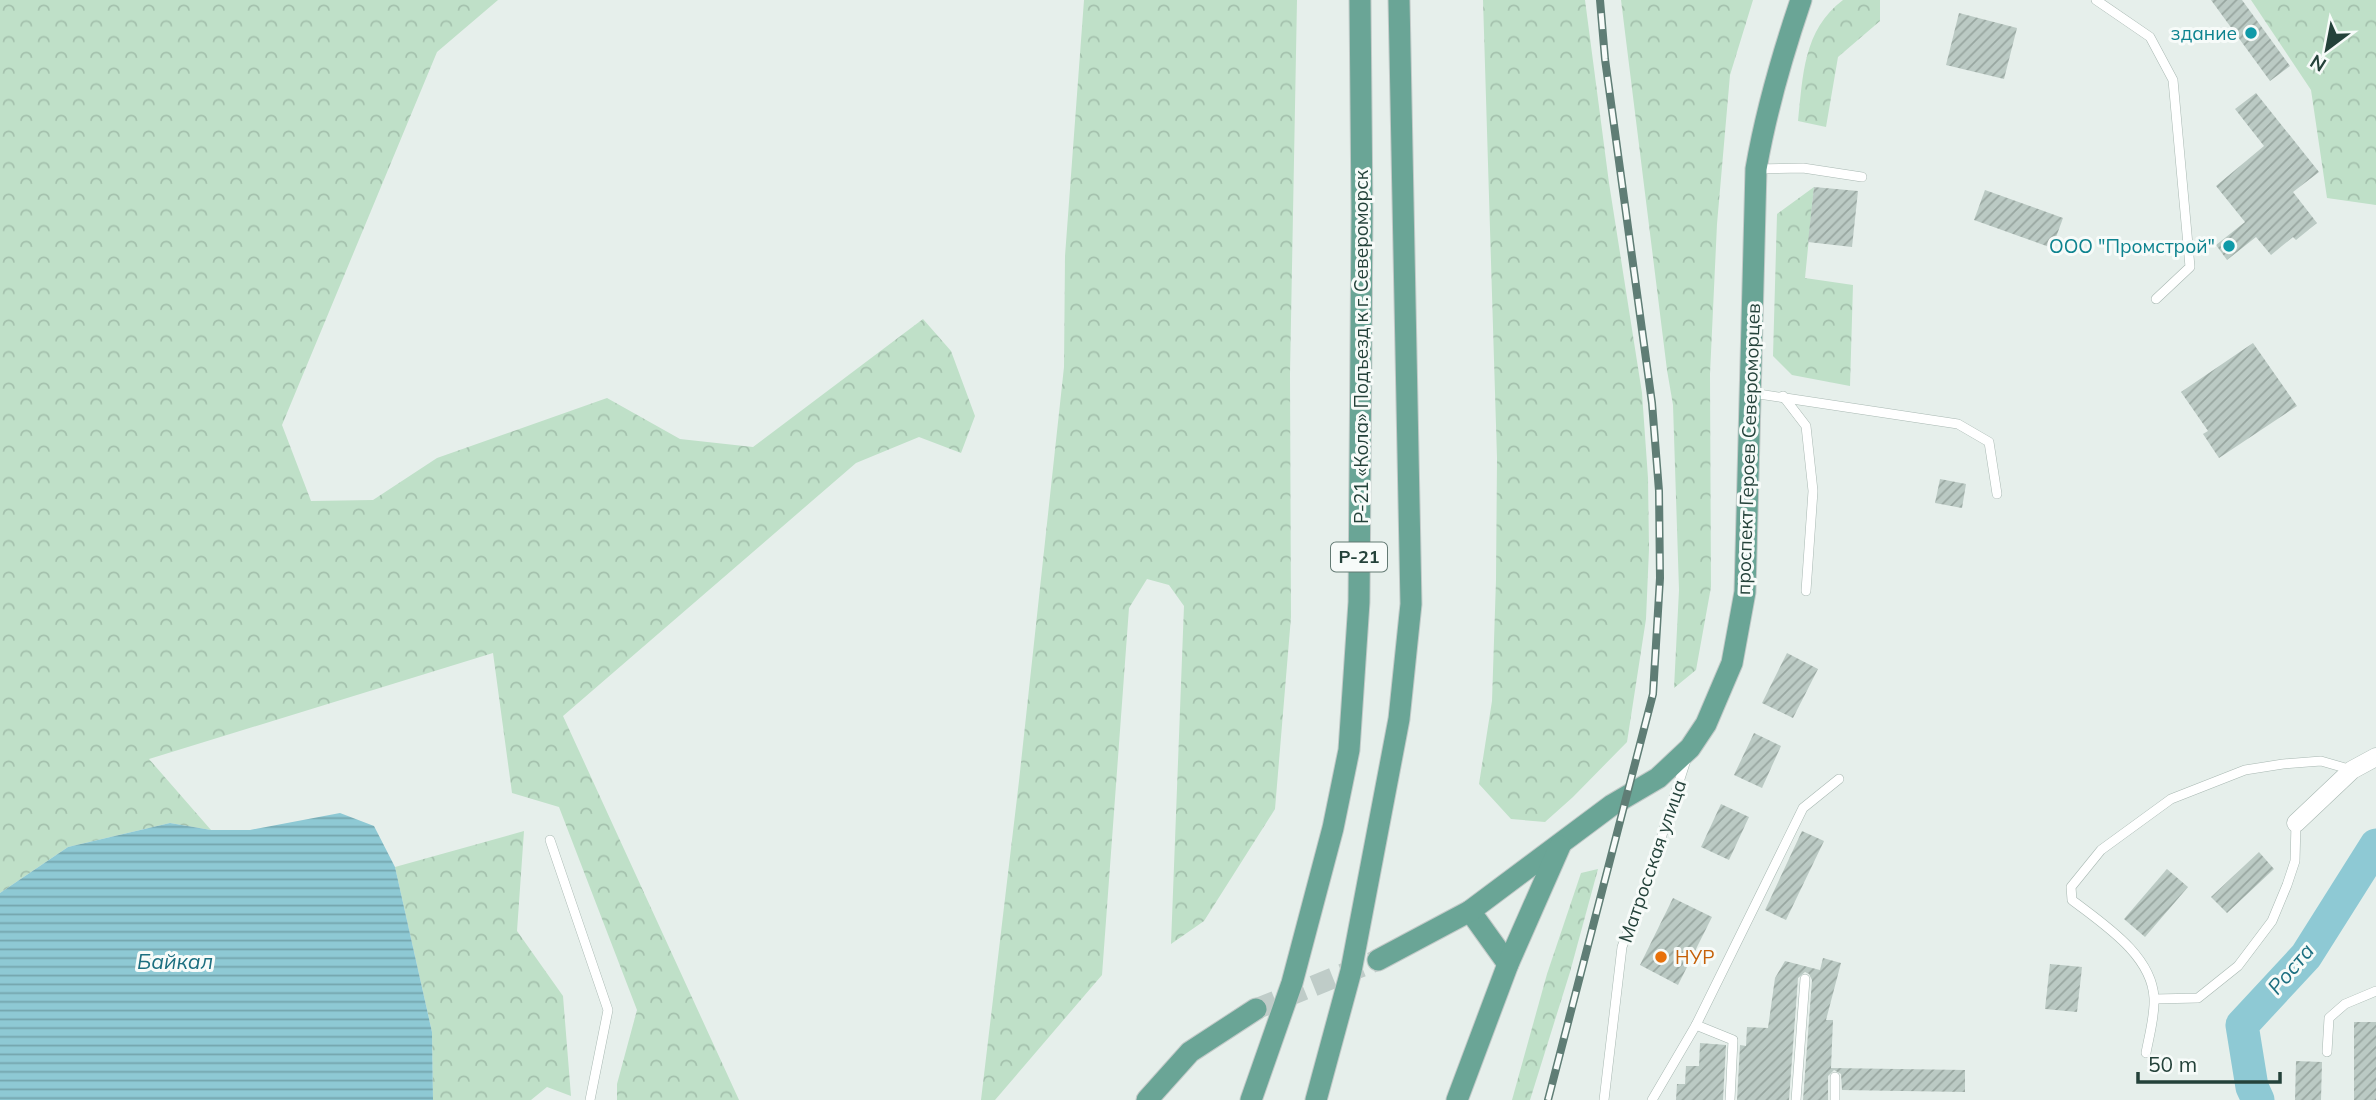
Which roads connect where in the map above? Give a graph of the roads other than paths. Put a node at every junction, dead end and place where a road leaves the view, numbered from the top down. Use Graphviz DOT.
graph roads {
  1 [pos="1360,0"];
  2 [pos="1399,0"];
  3 [pos="1801,0"];
  4 [pos="2096,0"];
  5 [pos="1756,169"];
  6 [pos="1862,177"];
  7 [pos="2156,299"];
  8 [pos="1752,393"];
  9 [pos="1783,396"];
  10 [pos="1997,494"];
  11 [pos="1806,591"];
  12 [pos="1690,748"];
  13 [pos="2376,757"];
  14 [pos="2353,770"];
  15 [pos="1839,779"];
  16 [pos="2296,823"];
  17 [pos="550,840"];
  18 [pos="1561,844"];
  19 [pos="1470,911"];
  20 [pos="1378,960"];
  21 [pos="1508,964"];
  22 [pos="1805,979"];
  23 [pos="2376,991"];
  24 [pos="2155,999"];
  25 [pos="1256,1009"];
  26 [pos="1696,1025"];
  27 [pos="2327,1052"];
  28 [pos="2146,1053"];
  29 [pos="1835,1077"];
  30 [pos="590,1100"];
  31 [pos="1147,1100"];
  32 [pos="1251,1100"];
  33 [pos="1316,1100"];
  34 [pos="1457,1100"];
  35 [pos="1604,1100"];
  36 [pos="1652,1100"];
  37 [pos="1730,1100"];
  38 [pos="1796,1100"];
  39 [pos="1835,1100"];
  1 -- 32 [label="main road, Р-21 «Кола» Подъезд к г. Североморск / Р-21"];
  2 -- 33 [label="main road, Р-21"];
  3 -- 5 [label="main road, проспект Героев Североморцев"];
  4 -- 7 [label="lane"];
  5 -- 6 [label="lane"];
  5 -- 8 [label="main road, проспект Героев Североморцев"];
  8 -- 9 [label="lane"];
  8 -- 12 [label="main road, проспект Героев Североморцев"];
  9 -- 10 [label="lane"];
  9 -- 11 [label="lane"];
  12 -- 18 [label="main road, проспект Героев Североморцев"];
  12 -- 35 [label="lane, Матросская улица"];
  13 -- 14 [label="street"];
  14 -- 16 [label="street"];
  14 -- 24 [label="lane"];
  15 -- 26 [label="lane"];
  16 -- 24 [label="lane"];
  17 -- 30 [label="lane"];
  18 -- 19 [label="main road"];
  18 -- 21 [label="main road, проспект Героев Североморцев"];
  19 -- 20 [label="main road"];
  19 -- 21 [label="main road"];
  21 -- 34 [label="main road, проспект Героев Североморцев"];
  22 -- 38 [label="lane"];
  23 -- 27 [label="lane"];
  24 -- 28 [label="lane"];
  25 -- 31 [label="main road"];
  26 -- 36 [label="lane"];
  26 -- 37 [label="lane"];
  29 -- 39 [label="lane"];
}
